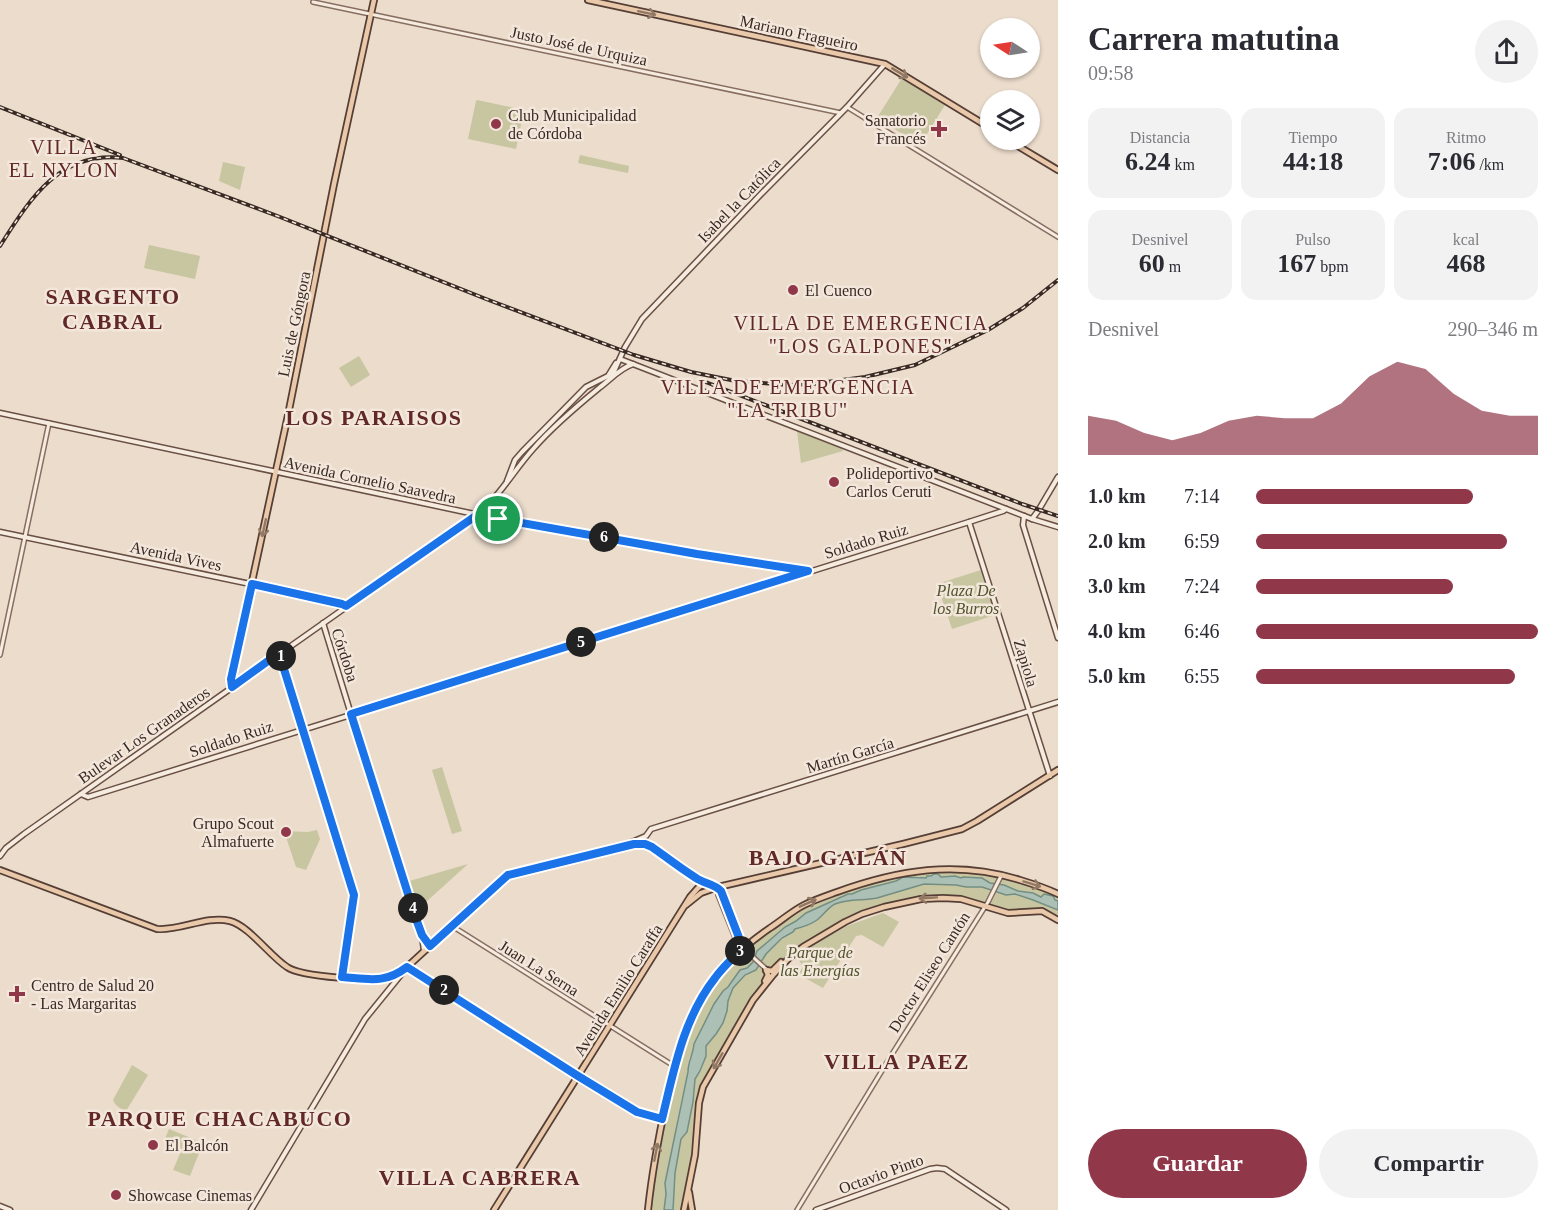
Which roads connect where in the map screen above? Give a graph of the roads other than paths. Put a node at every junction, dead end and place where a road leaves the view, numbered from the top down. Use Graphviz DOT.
graph roads {
  1 [pos="374,0"];
  2 [pos="588,0"];
  3 [pos="313,2"];
  4 [pos="370,14"];
  5 [pos="885,64"];
  6 [pos="846,107"];
  7 [pos="841,113"];
  8 [pos="980,122"];
  9 [pos="1025,150"];
  10 [pos="1058,170"];
  11 [pos="1058,237"];
  12 [pos="620,359"];
  13 [pos="633,364"];
  14 [pos="610,378"];
  15 [pos="0,413"];
  16 [pos="50,423"];
  17 [pos="276,472"];
  18 [pos="1058,477"];
  19 [pos="506,484"];
  20 [pos="1006,509"];
  21 [pos="1038,511"];
  22 [pos="477,515"];
  23 [pos="1024,516"];
  24 [pos="1032,519"];
  25 [pos="1037,521"];
  26 [pos="969,522"];
  27 [pos="1058,527"];
  28 [pos="0,532"];
  29 [pos="26,537"];
  30 [pos="808,571"];
  31 [pos="252,584"];
  32 [pos="346,606"];
  33 [pos="322,623"];
  34 [pos="1058,638"];
  35 [pos="279,653"];
  36 [pos="0,655"];
  37 [pos="232,687"];
  38 [pos="1058,702"];
  39 [pos="1028,711"];
  40 [pos="351,714"];
  41 [pos="303,729"];
  42 [pos="1058,770"];
  43 [pos="1050,776"];
  44 [pos="81,794"];
  45 [pos="622,846"];
  46 [pos="0,856"];
  47 [pos="0,870"];
  48 [pos="1001,876"];
  49 [pos="697,879"];
  50 [pos="705,883"];
  51 [pos="718,887"];
  52 [pos="698,888"];
  53 [pos="1058,894"];
  54 [pos="686,904"];
  55 [pos="987,904"];
  56 [pos="1058,920"];
  57 [pos="452,927"];
  58 [pos="422,935"];
  59 [pos="430,946"];
  60 [pos="803,946"];
  61 [pos="745,949"];
  62 [pos="424,951"];
  63 [pos="407,967"];
  64 [pos="767,970"];
  65 [pos="342,977"];
  66 [pos="390,978"];
  67 [pos="394,985"];
  68 [pos="609,1026"];
  69 [pos="730,1039"];
  70 [pos="675,1067"];
  71 [pos="578,1076"];
  72 [pos="662,1119"];
  73 [pos="689,1189"];
  74 [pos="0,1206"];
  75 [pos="10,1210"];
  76 [pos="251,1210"];
  77 [pos="494,1210"];
  78 [pos="648,1210"];
  79 [pos="684,1210"];
  80 [pos="692,1210"];
  81 [pos="797,1210"];
  82 [pos="816,1210"];
  83 [pos="1006,1210"];
  1 -- 4 [label="main road, Luis de Góngora"];
  2 -- 5 [label="main road, Mariano Fragueiro, one-way"];
  3 -- 4 [label="street, Justo José de Urquiza"];
  4 -- 7 [label="street, Justo José de Urquiza"];
  4 -- 17 [label="main road, Luis de Góngora"];
  5 -- 6 [label="main road, Isabel la Católica"];
  5 -- 8 [label="main road, Mariano Fragueiro, one-way"];
  6 -- 7 [label="main road, Isabel la Católica"];
  6 -- 11 [label="street"];
  7 -- 12 [label="main road, Isabel la Católica"];
  9 -- 10 [label="main road"];
  12 -- 13 [label="main road"];
  12 -- 14 [label="main road, Bulevar Los Granaderos"];
  12 -- 19 [label="main road, Bulevar Los Granaderos"];
  13 -- 14 [label="main road, Bulevar Los Granaderos"];
  13 -- 20 [label="main road"];
  14 -- 19 [label="main road, Bulevar Los Granaderos"];
  15 -- 16 [label="main road, Avenida Cornelio Saavedra"];
  16 -- 17 [label="main road, Avenida Cornelio Saavedra"];
  16 -- 29 [label="street"];
  17 -- 22 [label="main road, Avenida Cornelio Saavedra"];
  17 -- 31 [label="main road, Luis de Góngora, one-way"];
  18 -- 21 [label="main road"];
  19 -- 22 [label="main road, Bulevar Los Granaderos"];
  20 -- 23 [label="main road"];
  20 -- 26 [label="main road, Soldado Ruiz"];
  21 -- 24 [label="main road"];
  21 -- 25 [label="main road"];
  22 -- 30 [label="main road, Avenida Cornelio Saavedra"];
  22 -- 32 [label="main road, Bulevar Los Granaderos"];
  23 -- 24 [label="main road"];
  23 -- 34 [label="main road"];
  24 -- 25 [label="main road"];
  25 -- 27 [label="main road"];
  26 -- 30 [label="main road, Soldado Ruiz"];
  26 -- 39 [label="main road, Zapiola"];
  28 -- 29 [label="main road, Avenida Vives"];
  29 -- 31 [label="main road, Avenida Vives"];
  29 -- 36 [label="street"];
  30 -- 40 [label="main road, Soldado Ruiz"];
  31 -- 32 [label="main road, Avenida Vives"];
  31 -- 37 [label="main road, Luis de Góngora"];
  32 -- 33 [label="main road, Bulevar Los Granaderos"];
  33 -- 35 [label="main road, Bulevar Los Granaderos"];
  33 -- 40 [label="main road, Córdoba"];
  35 -- 37 [label="main road, Bulevar Los Granaderos"];
  35 -- 41 [label="main road"];
  37 -- 44 [label="main road, Bulevar Los Granaderos"];
  38 -- 39 [label="main road, Martín García"];
  39 -- 43 [label="main road, Zapiola"];
  39 -- 45 [label="main road, Martín García"];
  40 -- 41 [label="main road, Soldado Ruiz"];
  40 -- 58 [label="main road, Córdoba"];
  41 -- 44 [label="main road, Soldado Ruiz"];
  41 -- 65 [label="main road"];
  42 -- 43 [label="main road, Avenida Emilio Caraffa"];
  43 -- 51 [label="main road, Avenida Emilio Caraffa"];
  44 -- 46 [label="main road, Bulevar Los Granaderos"];
  45 -- 49 [label="main road"];
  45 -- 57 [label="main road"];
  47 -- 65 [label="main road"];
  48 -- 53 [label="main road, one-way"];
  48 -- 55 [label="street, Doctor Eliseo Cantón"];
  61 -- 48 [label="main road, one-way"];
  49 -- 50 [label="main road"];
  49 -- 52 [label="main road"];
  50 -- 51 [label="main road"];
  50 -- 52 [label="main road, Avenida Emilio Caraffa"];
  51 -- 54 [label="main road, Avenida Emilio Caraffa"];
  51 -- 61 [label="street"];
  52 -- 54 [label="main road, Avenida Emilio Caraffa"];
  54 -- 68 [label="main road, Avenida Emilio Caraffa"];
  55 -- 56 [label="main road"];
  55 -- 60 [label="main road, one-way"];
  55 -- 81 [label="street, Doctor Eliseo Cantón"];
  57 -- 59 [label="main road"];
  57 -- 68 [label="street, Juan La Serna"];
  58 -- 59 [label="main road, Córdoba"];
  58 -- 62 [label="main road, Córdoba"];
  59 -- 62 [label="main road"];
  60 -- 64 [label="main road"];
  60 -- 69 [label="main road"];
  61 -- 64 [label="street"];
  61 -- 70 [label="main road"];
  62 -- 63 [label="main road"];
  63 -- 66 [label="main road"];
  63 -- 67 [label="main road"];
  63 -- 71 [label="street"];
  64 -- 69 [label="main road"];
  65 -- 66 [label="main road"];
  66 -- 67 [label="main road"];
  67 -- 76 [label="main road"];
  68 -- 70 [label="street, Juan La Serna"];
  68 -- 71 [label="main road, Avenida Emilio Caraffa"];
  69 -- 73 [label="main road, one-way"];
  70 -- 72 [label="main road"];
  71 -- 72 [label="street"];
  71 -- 77 [label="main road, Avenida Emilio Caraffa"];
  78 -- 72 [label="main road, one-way"];
  73 -- 79 [label="main road"];
  73 -- 80 [label="main road"];
  74 -- 75 [label="main road"];
  82 -- 83 [label="main road, Octavio Pinto"];
}
